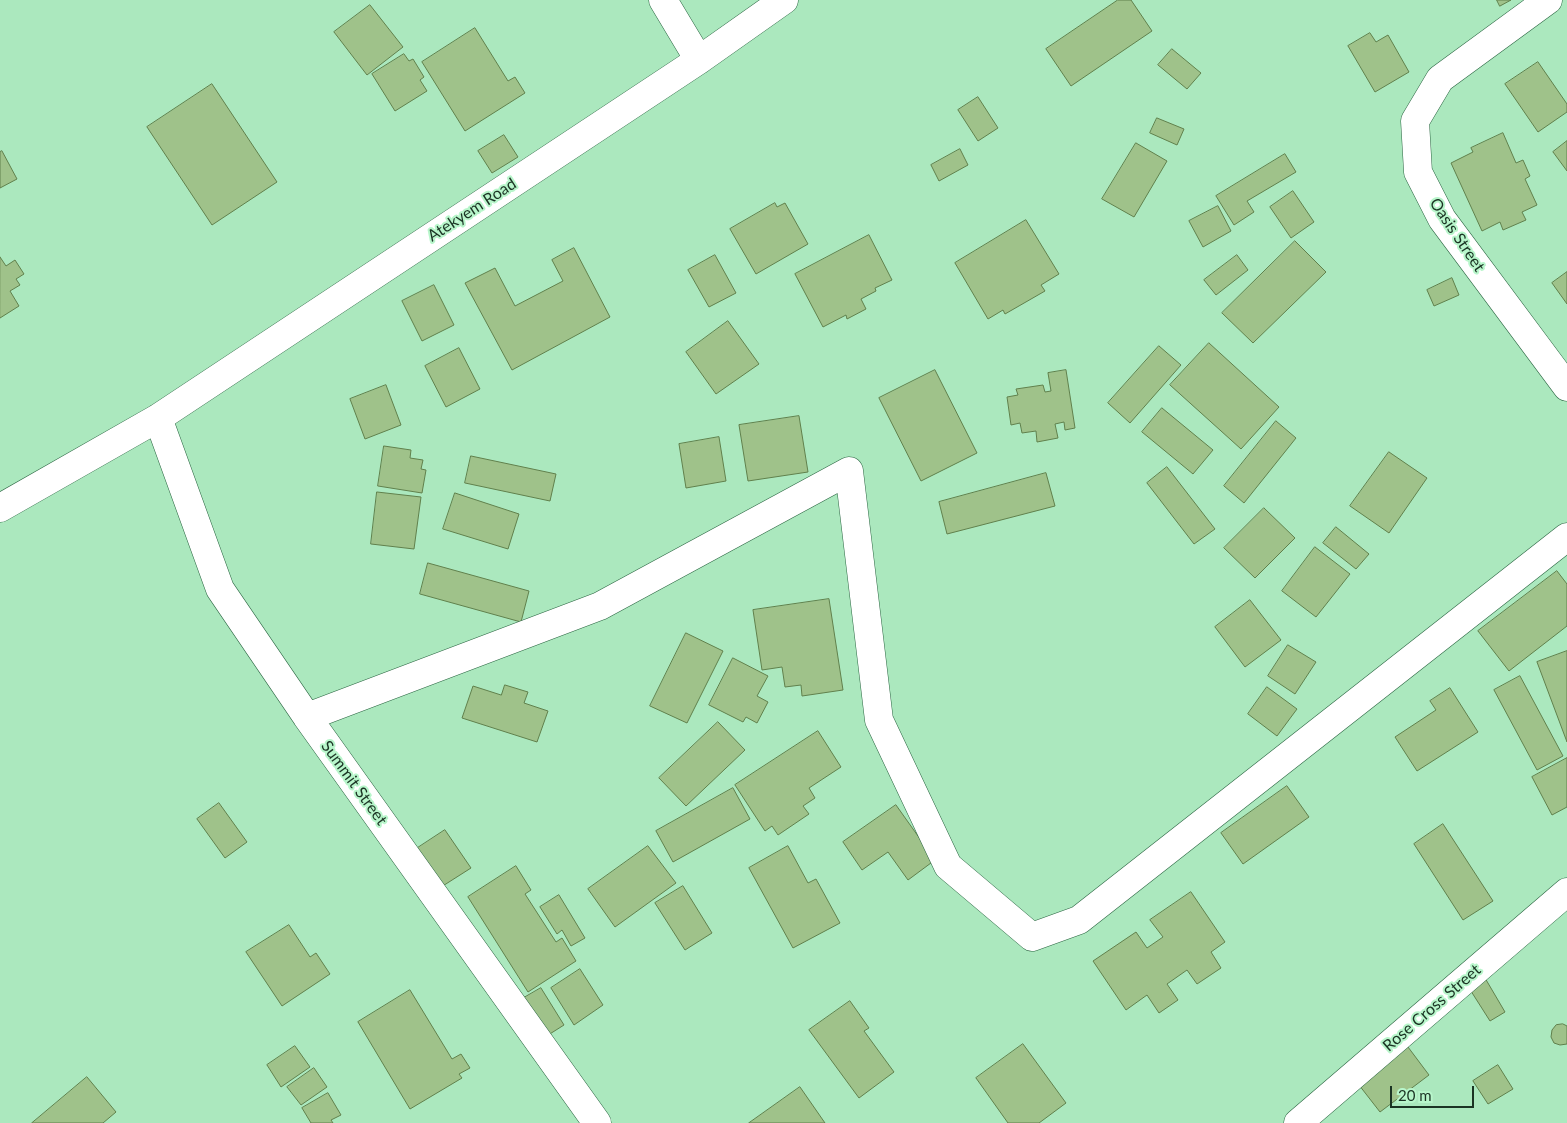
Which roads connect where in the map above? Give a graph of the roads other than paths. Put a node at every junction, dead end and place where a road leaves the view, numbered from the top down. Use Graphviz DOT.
graph roads {
  1 [pos="663,0"];
  2 [pos="784,0"];
  3 [pos="1548,0"];
  4 [pos="699,60"];
  5 [pos="1567,388"];
  6 [pos="158,418"];
  7 [pos="0,508"];
  8 [pos="1567,537"];
  9 [pos="308,718"];
  10 [pos="1567,892"];
  11 [pos="597,1123"];
  12 [pos="1298,1123"];
  1 -- 4 [label="street"];
  2 -- 4 [label="street, Atekyem Road"];
  3 -- 5 [label="street, Oasis Street"];
  4 -- 6 [label="street, Atekyem Road"];
  6 -- 7 [label="street, Atekyem Road"];
  6 -- 9 [label="street, Summit Street"];
  8 -- 9 [label="street"];
  9 -- 11 [label="street, Summit Street"];
  10 -- 12 [label="street, Rose Cross Street"];
}
